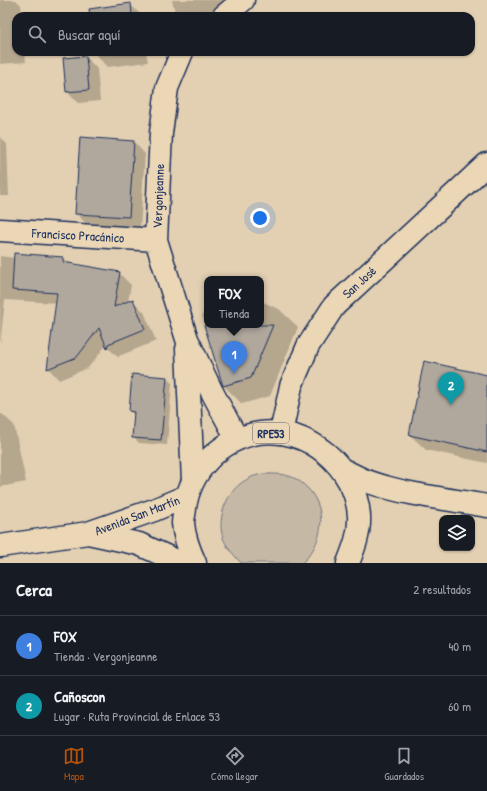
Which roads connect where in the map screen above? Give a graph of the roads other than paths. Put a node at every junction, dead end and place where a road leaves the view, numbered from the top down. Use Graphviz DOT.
graph roads {
  1 [pos="243,0"];
  2 [pos="229,12"];
  3 [pos="180,56"];
  4 [pos="487,164"];
  5 [pos="0,230"];
  6 [pos="156,240"];
  7 [pos="187,339"];
  8 [pos="281,433"];
  9 [pos="237,439"];
  10 [pos="343,470"];
  11 [pos="190,488"];
  12 [pos="487,506"];
  13 [pos="88,533"];
  14 [pos="0,546"];
  15 [pos="181,563"];
  16 [pos="196,563"];
  17 [pos="348,563"];
  1 -- 2 [label="street"];
  3 -- 6 [label="street, Vergonjeanne"];
  4 -- 8 [label="street, San José"];
  5 -- 6 [label="street, Francisco Pracánico"];
  6 -- 7 [label="street, Vergonjeanne"];
  7 -- 9 [label="street, Vergonjeanne"];
  7 -- 11 [label="street, Vergonjeanne"];
  8 -- 9 [label="street, RPE53"];
  8 -- 10 [label="street, RPE53"];
  9 -- 11 [label="street, RPE53"];
  10 -- 12 [label="street, RPE53"];
  10 -- 17 [label="street, RPE53"];
  11 -- 13 [label="street, Avenida San Martín"];
  11 -- 16 [label="street, RPE53"];
  13 -- 14 [label="street, Avenida San Martín"];
  13 -- 15 [label="street, Avenida San Martín"];
}
